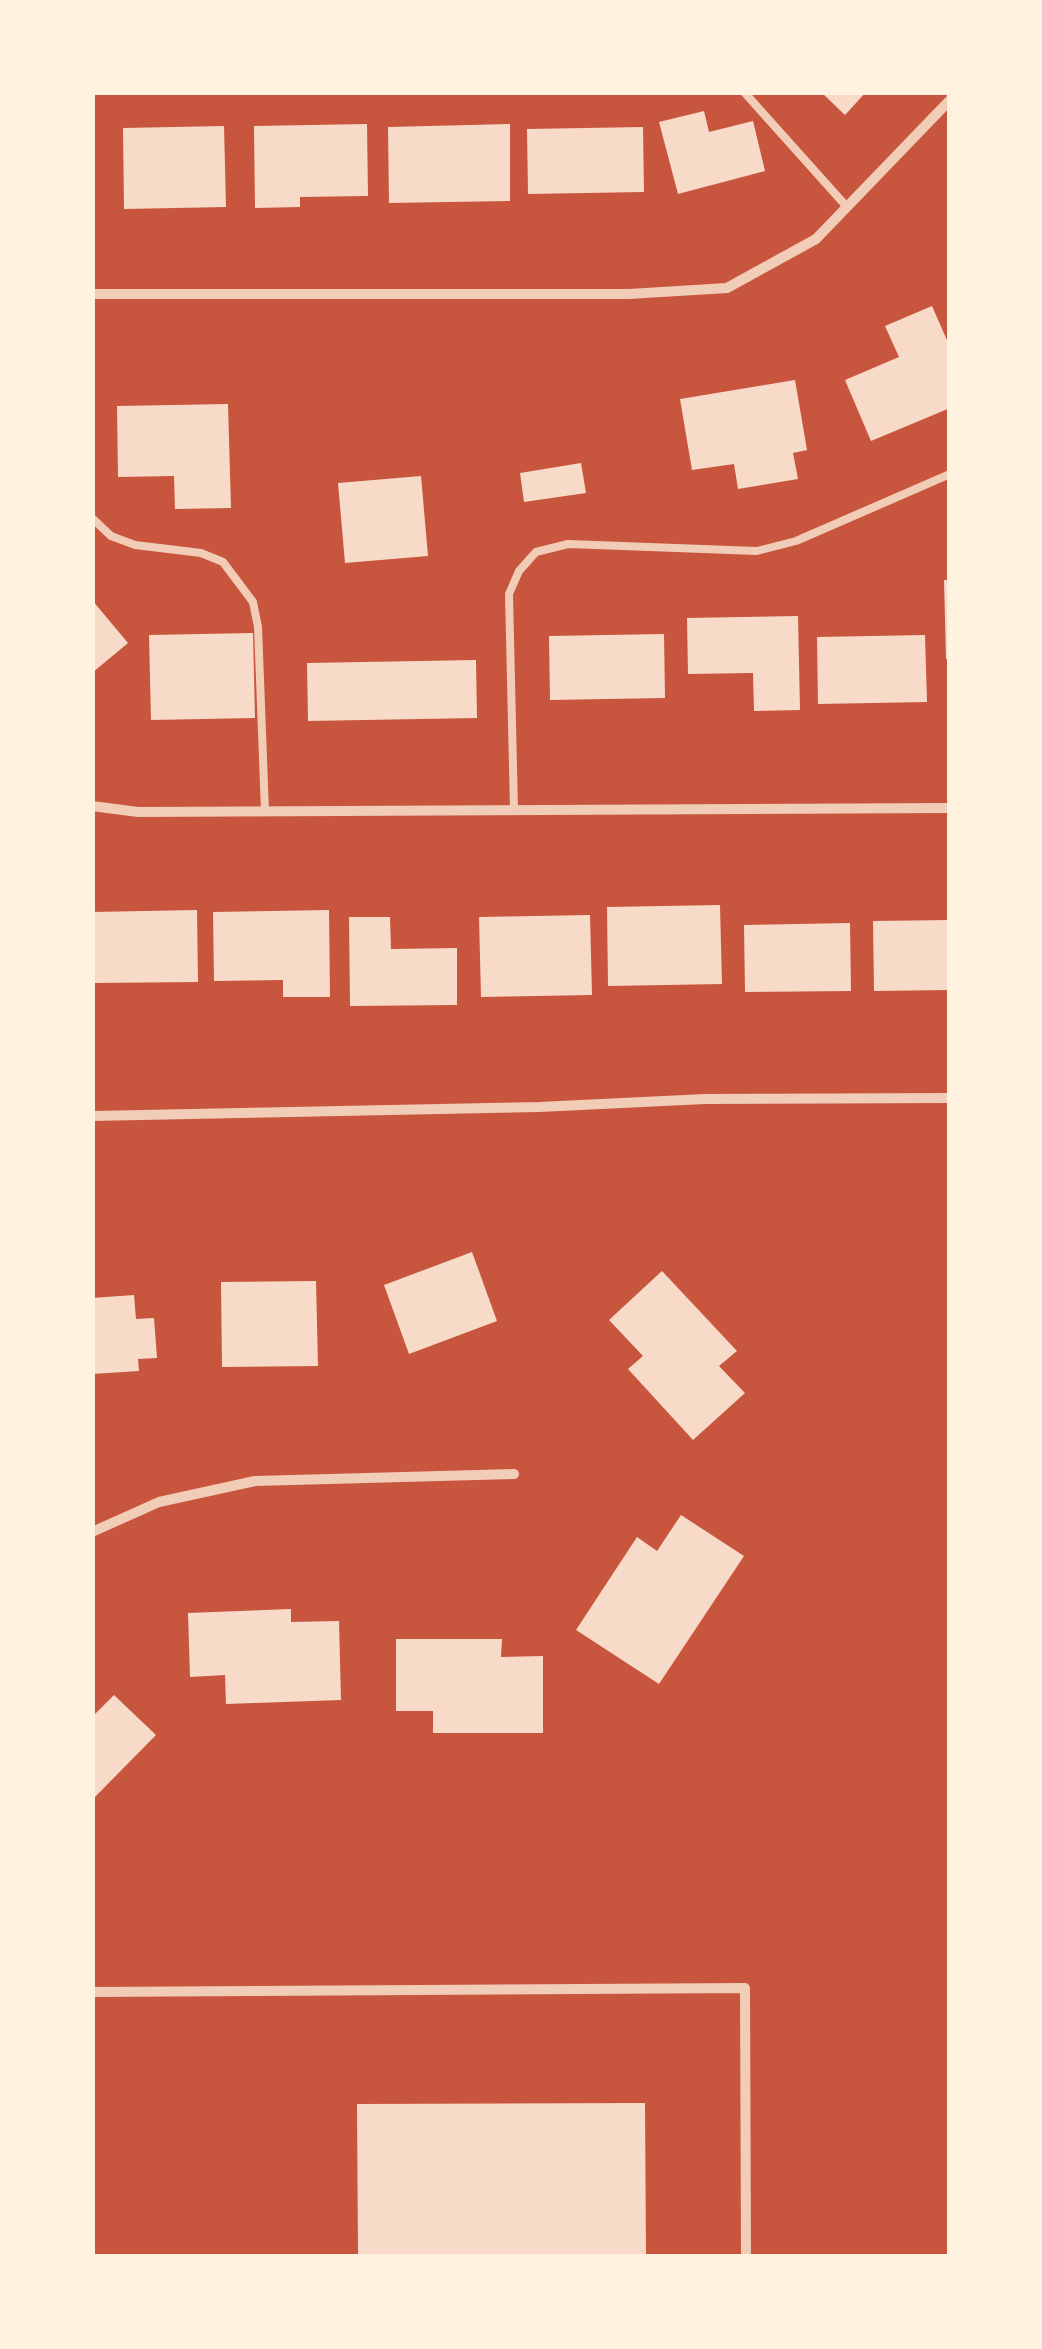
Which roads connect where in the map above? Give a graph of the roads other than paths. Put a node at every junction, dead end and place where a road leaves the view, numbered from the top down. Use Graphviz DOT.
graph roads {
  1 [pos="744,92"];
  2 [pos="950,100"];
  3 [pos="847,208"];
  4 [pos="92,294"];
  5 [pos="950,474"];
  6 [pos="92,518"];
  7 [pos="92,806"];
  8 [pos="950,808"];
  9 [pos="514,810"];
  10 [pos="265,811"];
  11 [pos="950,1098"];
  12 [pos="92,1116"];
  13 [pos="514,1474"];
  14 [pos="92,1532"];
  15 [pos="92,1992"];
  16 [pos="746,2256"];
  1 -- 3 [label="lane"];
  2 -- 3 [label="street"];
  3 -- 4 [label="street"];
  5 -- 9 [label="lane"];
  6 -- 10 [label="lane"];
  7 -- 10 [label="street"];
  8 -- 9 [label="street"];
  9 -- 10 [label="street"];
  11 -- 12 [label="street"];
  13 -- 14 [label="street"];
  15 -- 16 [label="street"];
}
